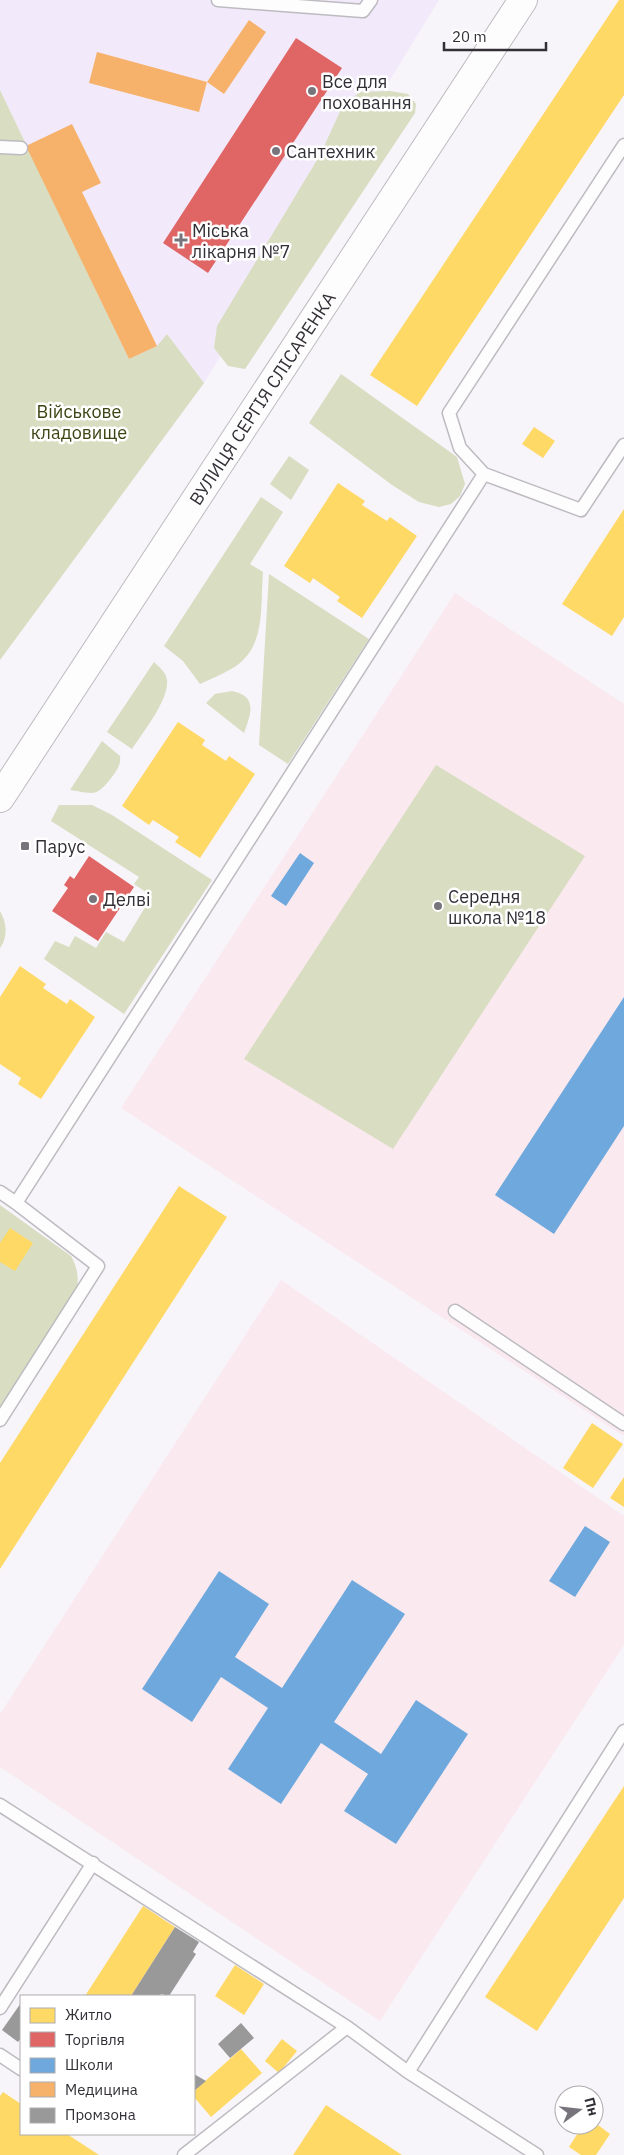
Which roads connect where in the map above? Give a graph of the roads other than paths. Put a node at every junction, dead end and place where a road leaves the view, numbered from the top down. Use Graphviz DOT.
graph roads {
  1 [pos="218,0"];
  2 [pos="371,0"];
  3 [pos="523,0"];
  4 [pos="624,145"];
  5 [pos="0,147"];
  6 [pos="21,148"];
  7 [pos="624,445"];
  8 [pos="484,474"];
  9 [pos="0,798"];
  10 [pos="0,1192"];
  11 [pos="16,1203"];
  12 [pos="454,1311"];
  13 [pos="0,1420"];
  14 [pos="624,1424"];
  15 [pos="624,1731"];
  16 [pos="0,1805"];
  17 [pos="93,1863"];
  18 [pos="0,2008"];
  19 [pos="347,2027"];
  20 [pos="0,2055"];
  21 [pos="20,2068"];
  22 [pos="408,2072"];
  23 [pos="184,2155"];
  24 [pos="537,2155"];
  1 -- 2 [label="lane"];
  3 -- 9 [label="street, ВУЛИЦЯ СЕРГІЯ СЛІСАРЕНКА"];
  4 -- 8 [label="lane"];
  5 -- 6 [label="lane"];
  7 -- 8 [label="lane"];
  8 -- 11 [label="lane"];
  10 -- 11 [label="lane"];
  11 -- 13 [label="lane"];
  12 -- 14 [label="lane"];
  15 -- 22 [label="lane"];
  16 -- 17 [label="lane"];
  17 -- 18 [label="lane"];
  17 -- 19 [label="lane"];
  19 -- 22 [label="lane"];
  19 -- 23 [label="lane"];
  20 -- 21 [label="lane"];
  22 -- 24 [label="lane"];
}
